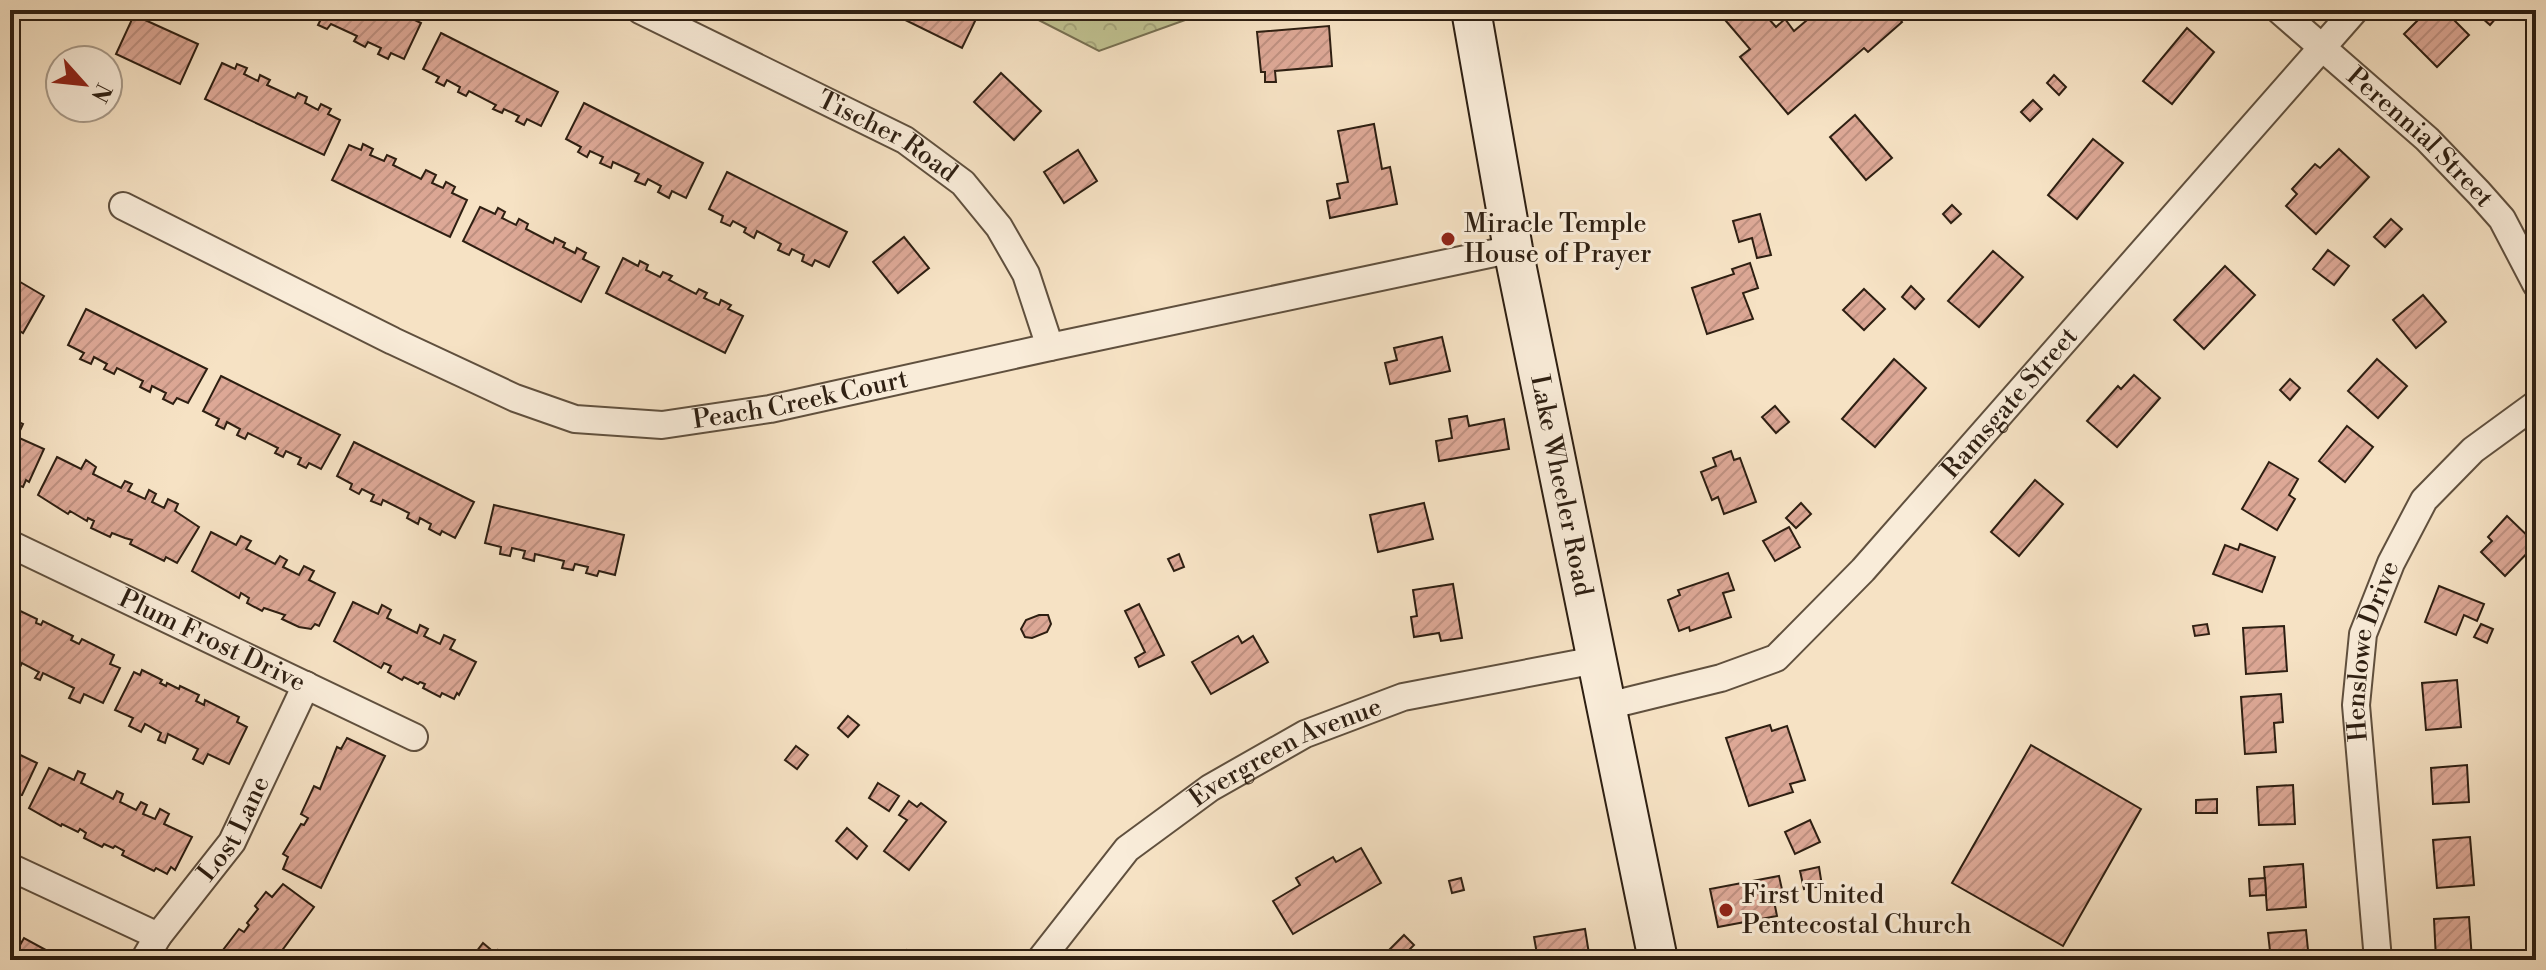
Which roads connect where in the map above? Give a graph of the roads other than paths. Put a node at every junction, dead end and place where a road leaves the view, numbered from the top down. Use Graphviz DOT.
graph roads {
  1 [pos="640,10"];
  2 [pos="1471,10"];
  3 [pos="2279,10"];
  4 [pos="2355,10"];
  5 [pos="2321,49"];
  6 [pos="123,206"];
  7 [pos="1513,249"];
  8 [pos="2536,284"];
  9 [pos="1050,347"];
  10 [pos="2536,404"];
  11 [pos="10,544"];
  12 [pos="1596,660"];
  13 [pos="306,685"];
  14 [pos="1607,706"];
  15 [pos="414,737"];
  16 [pos="10,867"];
  17 [pos="158,936"];
  18 [pos="144,960"];
  19 [pos="1040,960"];
  20 [pos="1658,960"];
  21 [pos="2378,960"];
  1 -- 9 [label="street, Tischer Road"];
  2 -- 7 [label="main road, Lake Wheeler Road"];
  3 -- 5 [label="street, Perennial Street"];
  4 -- 5 [label="street, Ramsgate Street"];
  5 -- 8 [label="street, Perennial Street"];
  5 -- 14 [label="street, Ramsgate Street"];
  6 -- 9 [label="street, Peach Creek Court"];
  7 -- 9 [label="street, Peach Creek Court"];
  7 -- 12 [label="main road, Lake Wheeler Road"];
  10 -- 21 [label="street, Henslowe Drive"];
  11 -- 13 [label="street, Plum Frost Drive"];
  12 -- 14 [label="main road, Lake Wheeler Road"];
  12 -- 19 [label="street, Evergreen Avenue"];
  13 -- 15 [label="street, Plum Frost Drive"];
  13 -- 17 [label="street, Lost Lane"];
  14 -- 20 [label="main road, Lake Wheeler Road"];
  16 -- 17 [label="street"];
  17 -- 18 [label="street, Lost Lane"];
}
